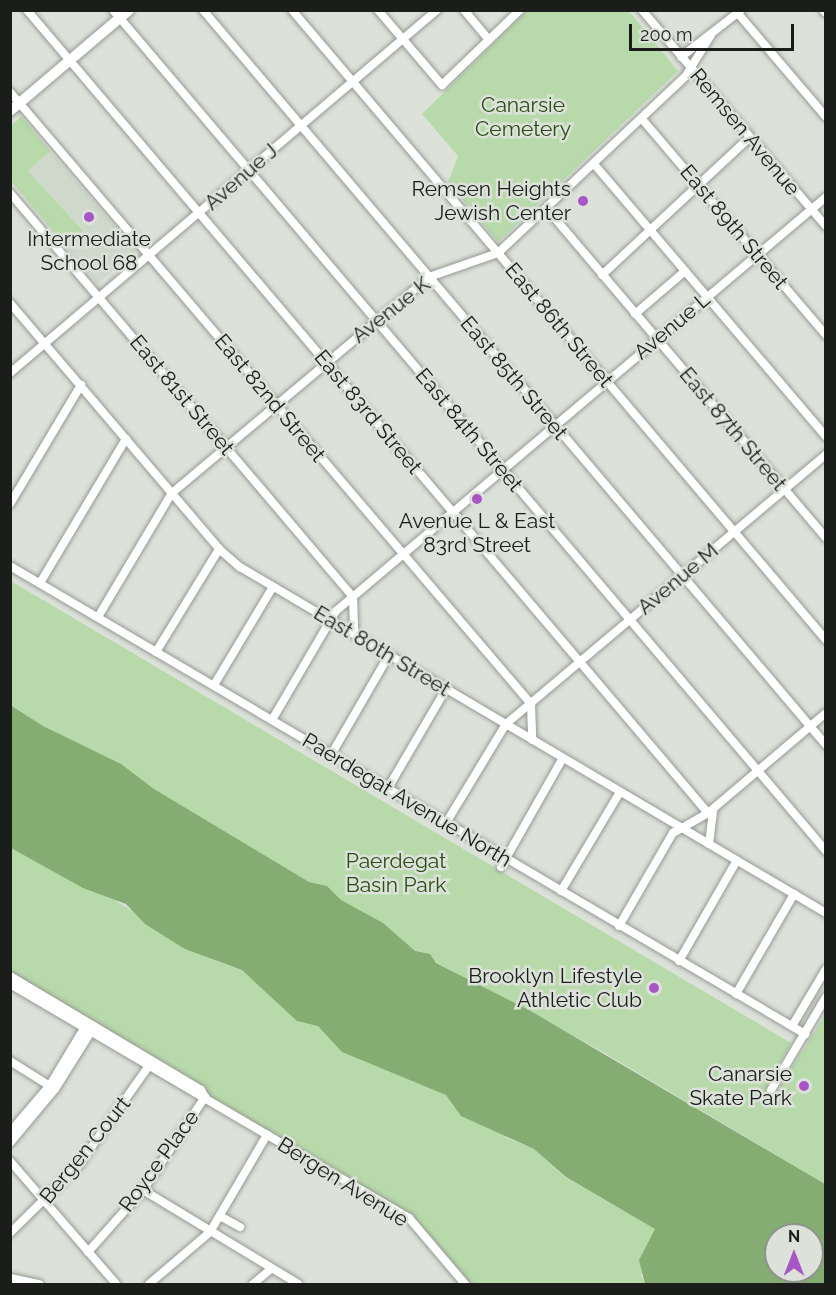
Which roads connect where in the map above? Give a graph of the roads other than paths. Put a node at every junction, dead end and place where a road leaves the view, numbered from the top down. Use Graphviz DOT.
graph roads {
  1 [pos="27,10"];
  2 [pos="129,10"];
  3 [pos="203,10"];
  4 [pos="292,10"];
  5 [pos="378,10"];
  6 [pos="437,10"];
  7 [pos="464,10"];
  8 [pos="520,10"];
  9 [pos="642,10"];
  10 [pos="738,11"];
  11 [pos="116,14"];
  12 [pos="711,35"];
  13 [pos="403,39"];
  14 [pos="489,40"];
  15 [pos="681,57"];
  16 [pos="70,60"];
  17 [pos="691,68"];
  18 [pos="353,82"];
  19 [pos="10,92"];
  20 [pos="20,103"];
  21 [pos="10,111"];
  22 [pos="825,117"];
  23 [pos="642,119"];
  24 [pos="301,126"];
  25 [pos="750,137"];
  26 [pos="594,164"];
  27 [pos="249,170"];
  28 [pos="698,185"];
  29 [pos="10,194"];
  30 [pos="825,197"];
  31 [pos="547,209"];
  32 [pos="811,209"];
  33 [pos="199,213"];
  34 [pos="825,226"];
  35 [pos="651,231"];
  36 [pos="498,253"];
  37 [pos="148,255"];
  38 [pos="757,255"];
  39 [pos="685,271"];
  40 [pos="602,275"];
  41 [pos="429,277"];
  42 [pos="99,297"];
  43 [pos="707,297"];
  44 [pos="10,303"];
  45 [pos="635,314"];
  46 [pos="376,320"];
  47 [pos="825,335"];
  48 [pos="656,339"];
  49 [pos="45,343"];
  50 [pos="326,363"];
  51 [pos="10,373"];
  52 [pos="606,381"];
  53 [pos="81,385"];
  54 [pos="276,405"];
  55 [pos="555,426"];
  56 [pos="825,437"];
  57 [pos="126,438"];
  58 [pos="226,447"];
  59 [pos="825,455"];
  60 [pos="503,470"];
  61 [pos="784,490"];
  62 [pos="172,494"];
  63 [pos="10,504"];
  64 [pos="453,512"];
  65 [pos="734,532"];
  66 [pos="825,538"];
  67 [pos="219,549"];
  68 [pos="403,554"];
  69 [pos="10,566"];
  70 [pos="682,576"];
  71 [pos="40,583"];
  72 [pos="273,587"];
  73 [pos="353,597"];
  74 [pos="98,617"];
  75 [pos="630,620"];
  76 [pos="330,621"];
  77 [pos="354,634"];
  78 [pos="825,640"];
  79 [pos="156,652"];
  80 [pos="389,655"];
  81 [pos="580,663"];
  82 [pos="214,685"];
  83 [pos="446,689"];
  84 [pos="531,704"];
  85 [pos="825,713"];
  86 [pos="272,720"];
  87 [pos="506,724"];
  88 [pos="810,726"];
  89 [pos="532,740"];
  90 [pos="825,745"];
  91 [pos="331,755"];
  92 [pos="563,758"];
  93 [pos="758,771"];
  94 [pos="388,788"];
  95 [pos="620,792"];
  96 [pos="710,811"];
  97 [pos="446,824"];
  98 [pos="682,828"];
  99 [pos="709,844"];
  100 [pos="825,850"];
  101 [pos="506,859"];
  102 [pos="737,860"];
  103 [pos="501,867"];
  104 [pos="561,891"];
  105 [pos="794,894"];
  106 [pos="825,913"];
  107 [pos="620,926"];
  108 [pos="679,961"];
  109 [pos="825,969"];
  110 [pos="10,976"];
  111 [pos="10,984"];
  112 [pos="736,994"];
  113 [pos="825,997"];
  114 [pos="792,1026"];
  115 [pos="89,1027"];
  116 [pos="805,1034"];
  117 [pos="10,1061"];
  118 [pos="150,1063"];
  119 [pos="52,1087"];
  120 [pos="771,1090"];
  121 [pos="206,1097"];
  122 [pos="10,1132"];
  123 [pos="267,1135"];
  124 [pos="10,1143"];
  125 [pos="10,1161"];
  126 [pos="143,1190"];
  127 [pos="44,1202"];
  128 [pos="220,1216"];
  129 [pos="240,1227"];
  130 [pos="210,1232"];
  131 [pos="10,1233"];
  132 [pos="88,1252"];
  133 [pos="271,1269"];
  134 [pos="10,1278"];
  135 [pos="39,1284"];
  136 [pos="116,1284"];
  137 [pos="149,1284"];
  138 [pos="253,1284"];
  139 [pos="298,1284"];
  140 [pos="465,1284"];
  1 -- 16 [label="street, East 83rd Street"];
  2 -- 11 [label="main road"];
  3 -- 24 [label="street, East 85th Street"];
  4 -- 18 [label="street, East 86th Street"];
  5 -- 13 [label="street"];
  6 -- 13 [label="street, Avenue J"];
  7 -- 14 [label="street"];
  8 -- 14 [label="street"];
  9 -- 15 [label="street, Remsen Avenue"];
  10 -- 12 [label="street, Avenue K"];
  10 -- 22 [label="street"];
  11 -- 16 [label="main road"];
  11 -- 27 [label="street, East 84th Street"];
  12 -- 15 [label="street, Avenue K"];
  12 -- 17 [label="street, Avenue K"];
  13 -- 14 [label="street"];
  13 -- 18 [label="street, Avenue J"];
  15 -- 17 [label="street, Remsen Avenue"];
  16 -- 20 [label="main road"];
  16 -- 33 [label="street, East 83rd Street"];
  17 -- 23 [label="street, Avenue K"];
  17 -- 25 [label="street, Remsen Avenue"];
  18 -- 24 [label="street, Avenue J"];
  18 -- 36 [label="street, East 86th Street"];
  19 -- 20 [label="street, East 82nd Street"];
  20 -- 21 [label="main road"];
  20 -- 37 [label="street, East 82nd Street"];
  23 -- 26 [label="street, Avenue K"];
  23 -- 28 [label="street, East 89th Street"];
  24 -- 27 [label="street, Avenue J"];
  24 -- 41 [label="street, East 85th Street"];
  25 -- 28 [label="street"];
  25 -- 32 [label="street, Remsen Avenue"];
  26 -- 31 [label="street, Avenue K"];
  26 -- 35 [label="street"];
  27 -- 33 [label="street, Avenue J"];
  27 -- 46 [label="street, East 84th Street"];
  28 -- 35 [label="street"];
  28 -- 38 [label="street, East 89th Street"];
  29 -- 42 [label="street, East 81st Street"];
  30 -- 32 [label="street, Avenue L"];
  31 -- 36 [label="street, Avenue K"];
  31 -- 40 [label="street, East 87th Street"];
  32 -- 34 [label="street, Remsen Avenue"];
  32 -- 38 [label="street, Avenue L"];
  33 -- 37 [label="street, Avenue J"];
  33 -- 50 [label="street, East 83rd Street"];
  35 -- 39 [label="street"];
  35 -- 40 [label="street"];
  36 -- 41 [label="street, Avenue K"];
  36 -- 52 [label="street, East 86th Street"];
  37 -- 42 [label="street, Avenue J"];
  37 -- 54 [label="street, East 82nd Street"];
  38 -- 43 [label="street, Avenue L"];
  38 -- 47 [label="street, East 89th Street"];
  39 -- 43 [label="street"];
  39 -- 45 [label="street"];
  40 -- 45 [label="street, East 87th Street"];
  41 -- 46 [label="street, Avenue K"];
  41 -- 55 [label="street, East 85th Street"];
  42 -- 49 [label="street, Avenue J"];
  42 -- 58 [label="street, East 81st Street"];
  43 -- 48 [label="street, Avenue L"];
  43 -- 56 [label="street"];
  44 -- 49 [label="street, East 80th Street"];
  45 -- 48 [label="street, East 87th Street"];
  46 -- 50 [label="street, Avenue K"];
  46 -- 60 [label="street, East 84th Street"];
  48 -- 52 [label="street, Avenue L"];
  48 -- 61 [label="street, East 87th Street"];
  49 -- 51 [label="street, Avenue J"];
  49 -- 53 [label="street, East 80th Street"];
  50 -- 54 [label="street, Avenue K"];
  50 -- 64 [label="street, East 83rd Street"];
  52 -- 55 [label="street, Avenue L"];
  52 -- 65 [label="street, East 86th Street"];
  53 -- 57 [label="street, East 80th Street"];
  53 -- 63 [label="street"];
  54 -- 58 [label="street, Avenue K"];
  54 -- 68 [label="street, East 82nd Street"];
  55 -- 60 [label="street, Avenue L"];
  55 -- 70 [label="street, East 85th Street"];
  57 -- 62 [label="street, East 80th Street"];
  57 -- 71 [label="street"];
  58 -- 62 [label="street, Avenue K"];
  58 -- 73 [label="street, East 81st Street"];
  59 -- 61 [label="street, Avenue M"];
  60 -- 64 [label="street, Avenue L"];
  60 -- 75 [label="street, East 84th Street"];
  61 -- 65 [label="street, Avenue M"];
  61 -- 66 [label="street, East 87th Street"];
  62 -- 67 [label="street, East 80th Street"];
  62 -- 74 [label="street, Avenue K"];
  64 -- 68 [label="street, Avenue L"];
  64 -- 81 [label="street, East 83rd Street"];
  65 -- 70 [label="street, Avenue M"];
  65 -- 78 [label="street, East 86th Street"];
  67 -- 72 [label="street, East 80th Street"];
  67 -- 79 [label="street"];
  68 -- 73 [label="street, Avenue L"];
  68 -- 84 [label="street, East 82nd Street"];
  69 -- 71 [label="street, Paerdegat Avenue North"];
  70 -- 75 [label="street, Avenue M"];
  70 -- 88 [label="street, East 85th Street"];
  71 -- 74 [label="street, Paerdegat Avenue North"];
  72 -- 76 [label="street, East 80th Street"];
  72 -- 82 [label="street"];
  73 -- 76 [label="street, Avenue L"];
  73 -- 77 [label="street"];
  74 -- 79 [label="street, Paerdegat Avenue North"];
  75 -- 81 [label="street, Avenue M"];
  75 -- 93 [label="street, East 84th Street"];
  76 -- 77 [label="street, East 80th Street"];
  76 -- 86 [label="street, Avenue L"];
  77 -- 80 [label="street, East 80th Street"];
  79 -- 82 [label="street, Paerdegat Avenue North"];
  80 -- 83 [label="street, East 80th Street"];
  80 -- 91 [label="street"];
  81 -- 84 [label="street, Avenue M"];
  81 -- 96 [label="street, East 83rd Street"];
  82 -- 86 [label="street, Paerdegat Avenue North"];
  83 -- 87 [label="street, East 80th Street"];
  83 -- 94 [label="street"];
  84 -- 87 [label="street, Avenue M"];
  84 -- 89 [label="street"];
  85 -- 88 [label="street"];
  86 -- 91 [label="street, Paerdegat Avenue North"];
  87 -- 89 [label="street, East 80th Street"];
  87 -- 97 [label="street"];
  88 -- 90 [label="street, East 85th Street"];
  88 -- 93 [label="street"];
  89 -- 92 [label="street, East 80th Street"];
  91 -- 94 [label="street, Paerdegat Avenue North"];
  92 -- 95 [label="street, East 80th Street"];
  92 -- 101 [label="street"];
  93 -- 96 [label="street"];
  93 -- 100 [label="street, East 84th Street"];
  94 -- 97 [label="street, Paerdegat Avenue North"];
  95 -- 98 [label="street, East 80th Street"];
  95 -- 104 [label="street"];
  96 -- 98 [label="street"];
  96 -- 99 [label="street"];
  97 -- 101 [label="street, Paerdegat Avenue North"];
  98 -- 99 [label="street, East 80th Street"];
  98 -- 107 [label="street"];
  99 -- 102 [label="street, East 80th Street"];
  101 -- 103 [label="street"];
  101 -- 104 [label="street, Paerdegat Avenue North"];
  102 -- 105 [label="street, East 80th Street"];
  102 -- 108 [label="street"];
  104 -- 107 [label="street, Paerdegat Avenue North"];
  105 -- 106 [label="street, East 80th Street"];
  105 -- 112 [label="street"];
  107 -- 108 [label="street, Paerdegat Avenue North"];
  108 -- 112 [label="street, Paerdegat Avenue North"];
  109 -- 114 [label="street"];
  110 -- 115 [label="street, Bergen Avenue"];
  111 -- 115 [label="street, Bergen Avenue"];
  112 -- 114 [label="street, Paerdegat Avenue North"];
  113 -- 116 [label="street"];
  114 -- 116 [label="street, Paerdegat Avenue North"];
  115 -- 118 [label="street, Bergen Avenue"];
  115 -- 119 [label="street"];
  116 -- 120 [label="street"];
  117 -- 119 [label="street"];
  118 -- 121 [label="street, Bergen Avenue"];
  118 -- 127 [label="street, Bergen Court"];
  119 -- 122 [label="street"];
  119 -- 124 [label="street"];
  121 -- 123 [label="street, Bergen Avenue"];
  121 -- 126 [label="street, Royce Place"];
  123 -- 128 [label="street"];
  123 -- 140 [label="street, Bergen Avenue"];
  125 -- 127 [label="street"];
  126 -- 130 [label="street"];
  126 -- 132 [label="street, Royce Place"];
  127 -- 131 [label="street, Bergen Court"];
  127 -- 132 [label="street"];
  128 -- 129 [label="street"];
  128 -- 130 [label="street"];
  130 -- 133 [label="street"];
  130 -- 137 [label="street"];
  132 -- 136 [label="street"];
  133 -- 138 [label="street"];
  133 -- 139 [label="street"];
  134 -- 135 [label="street"];
}
